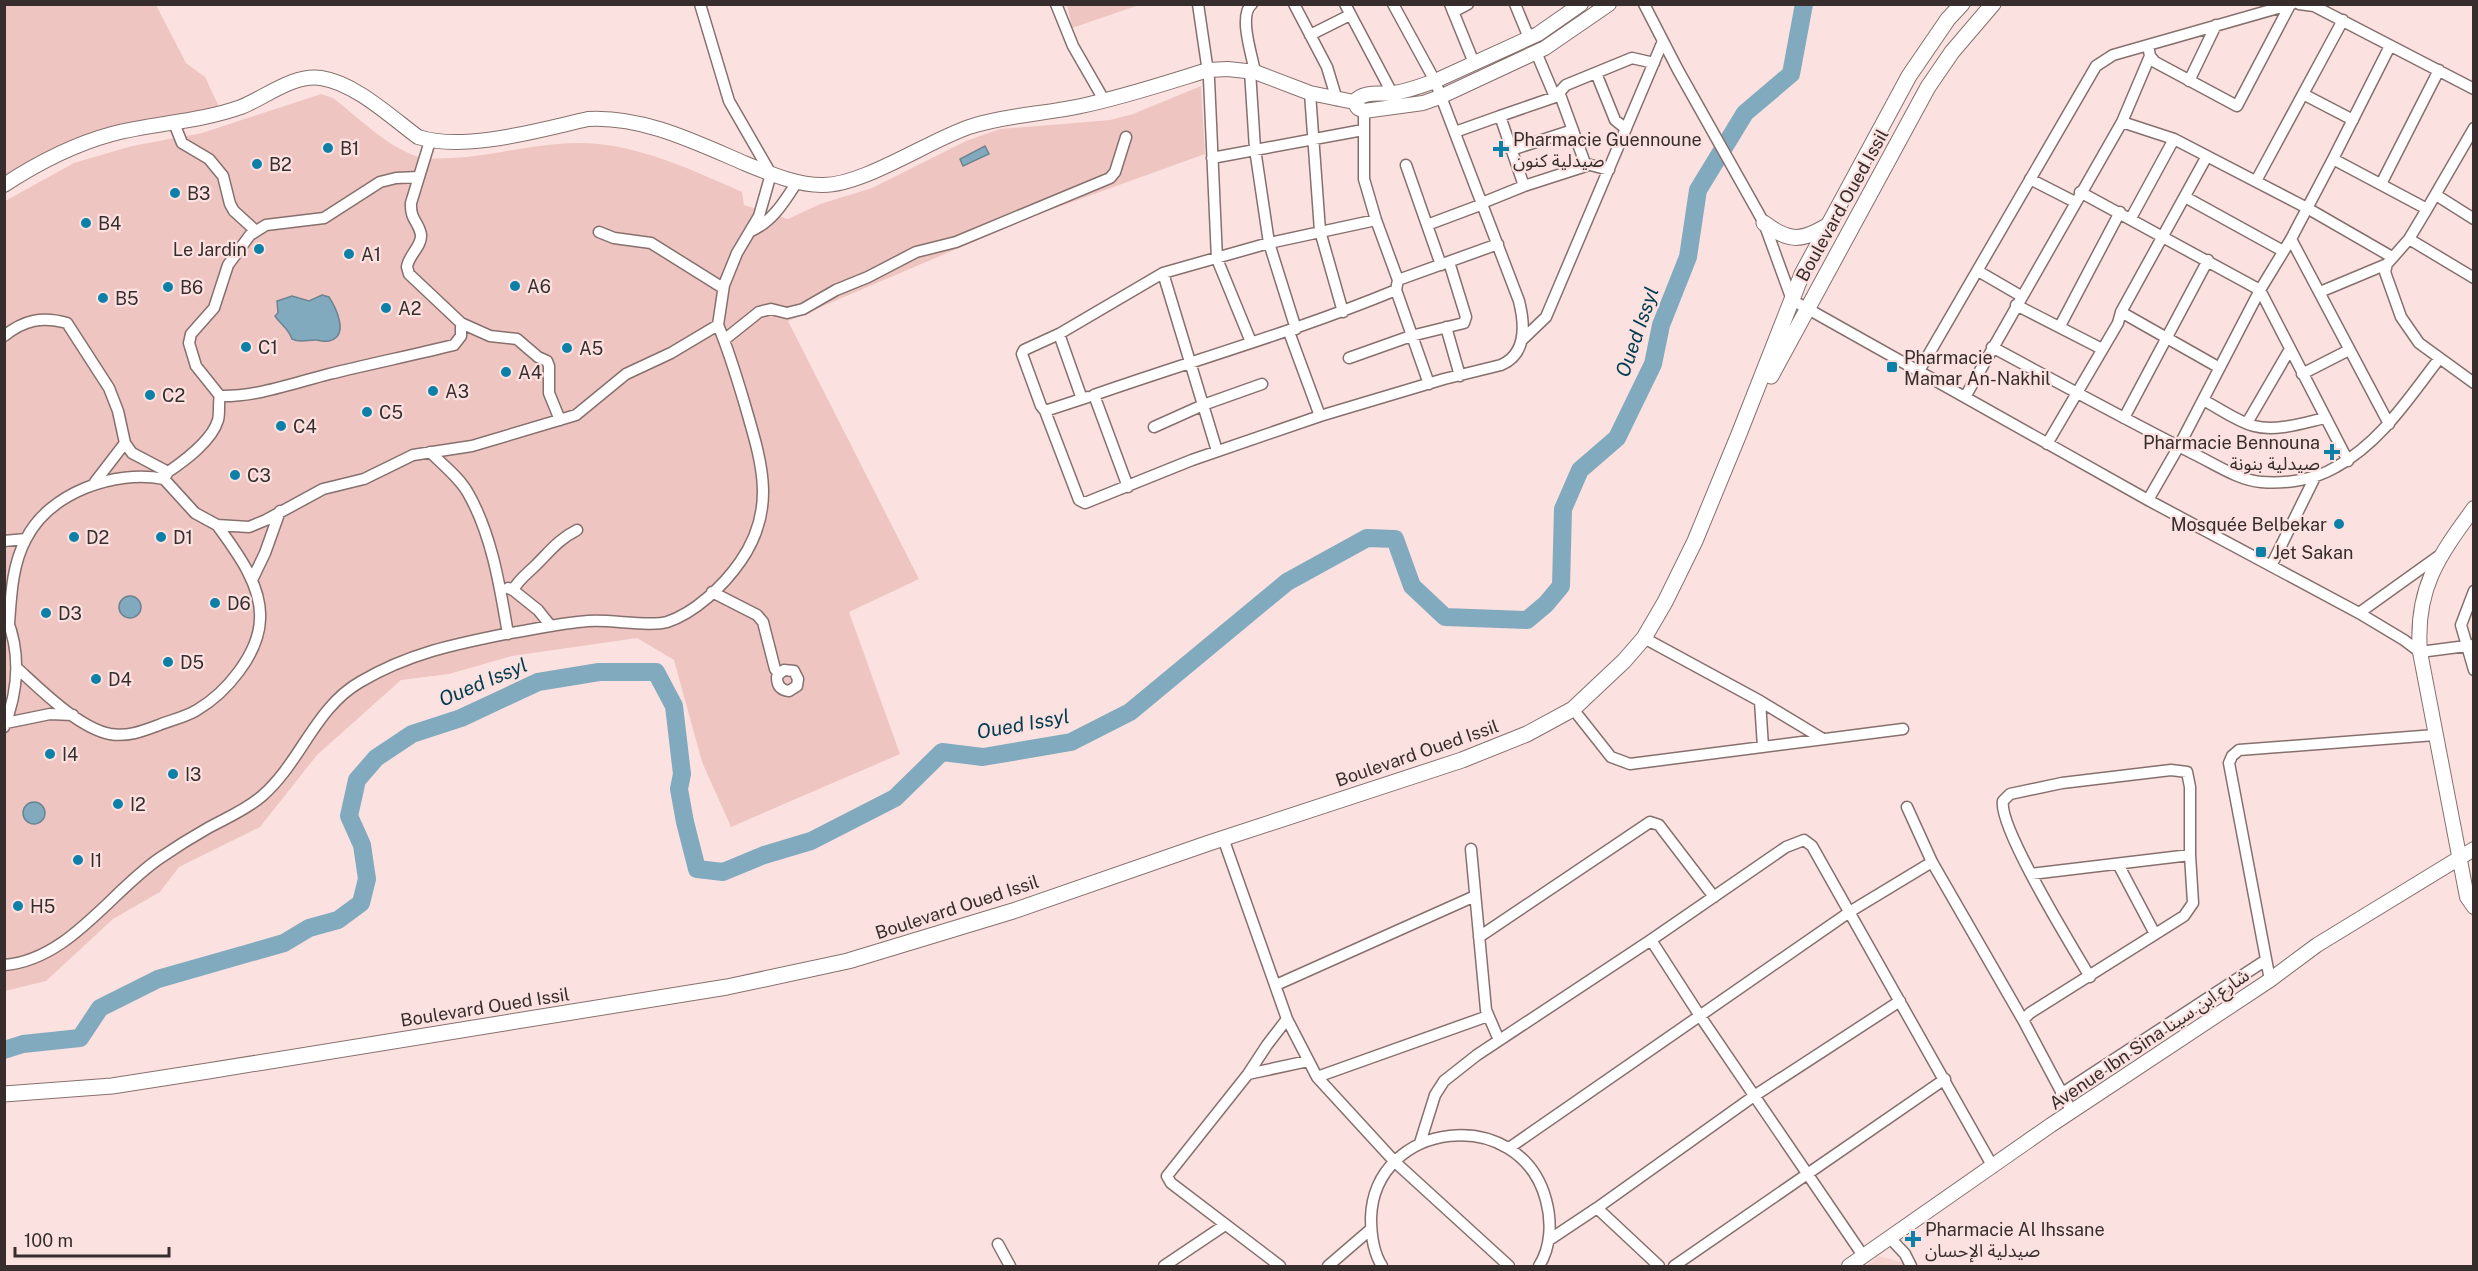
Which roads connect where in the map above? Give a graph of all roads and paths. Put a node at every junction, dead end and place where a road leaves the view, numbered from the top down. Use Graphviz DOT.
graph roads {
  1 [pos="700,4"];
  2 [pos="1056,4"];
  3 [pos="1198,4"];
  4 [pos="1252,4"];
  5 [pos="1294,4"];
  6 [pos="1345,4"];
  7 [pos="1393,4"];
  8 [pos="1468,4"];
  9 [pos="1515,4"];
  10 [pos="1581,4"];
  11 [pos="1609,4"];
  12 [pos="1644,4"];
  13 [pos="1962,4"];
  14 [pos="1993,4"];
  15 [pos="2299,4"];
  16 [pos="2291,5"];
  17 [pos="1451,8"];
  18 [pos="1350,15"];
  19 [pos="2343,20"];
  20 [pos="2216,25"];
  21 [pos="1311,35"];
  22 [pos="1529,38"];
  23 [pos="1663,41"];
  24 [pos="2390,46"];
  25 [pos="2149,51"];
  26 [pos="1536,52"];
  27 [pos="1474,63"];
  28 [pos="1654,63"];
  29 [pos="1208,70"];
  30 [pos="2439,70"];
  31 [pos="1252,71"];
  32 [pos="1596,73"];
  33 [pos="1435,81"];
  34 [pos="2189,81"];
  35 [pos="2474,88"];
  36 [pos="1310,93"];
  37 [pos="1392,93"];
  38 [pos="1557,94"];
  39 [pos="2303,94"];
  40 [pos="1440,97"];
  41 [pos="1104,100"];
  42 [pos="1337,100"];
  43 [pos="1359,107"];
  44 [pos="1500,116"];
  45 [pos="2353,120"];
  46 [pos="2122,122"];
  47 [pos="174,123"];
  48 [pos="2474,128"];
  49 [pos="1626,129"];
  50 [pos="1364,130"];
  51 [pos="1573,130"];
  52 [pos="1455,132"];
  53 [pos="1126,137"];
  54 [pos="1313,138"];
  55 [pos="2174,139"];
  56 [pos="430,141"];
  57 [pos="2470,142"];
  58 [pos="1255,149"];
  59 [pos="1511,150"];
  60 [pos="2207,156"];
  61 [pos="1212,158"];
  62 [pos="2333,159"];
  63 [pos="1587,164"];
  64 [pos="1406,165"];
  65 [pos="1609,170"];
  66 [pos="771,174"];
  67 [pos="419,177"];
  68 [pos="2030,179"];
  69 [pos="2256,181"];
  70 [pos="797,182"];
  71 [pos="2381,184"];
  72 [pos="4,185"];
  73 [pos="1524,186"];
  74 [pos="2080,192"];
  75 [pos="2436,195"];
  76 [pos="2185,197"];
  77 [pos="2075,202"];
  78 [pos="1482,203"];
  79 [pos="2307,207"];
  80 [pos="2427,209"];
  81 [pos="2120,213"];
  82 [pos="2131,218"];
  83 [pos="2474,219"];
  84 [pos="1376,220"];
  85 [pos="1764,223"];
  86 [pos="1830,224"];
  87 [pos="1427,225"];
  88 [pos="255,231"];
  89 [pos="751,231"];
  90 [pos="1320,231"];
  91 [pos="599,232"];
  92 [pos="2163,236"];
  93 [pos="2291,239"];
  94 [pos="2409,239"];
  95 [pos="1269,243"];
  96 [pos="1498,244"];
  97 [pos="2283,251"];
  98 [pos="1217,259"];
  99 [pos="2208,260"];
  100 [pos="2389,260"];
  101 [pos="1445,263"];
  102 [pos="1978,271"];
  103 [pos="1163,273"];
  104 [pos="2474,278"];
  105 [pos="1397,285"];
  106 [pos="723,288"];
  107 [pos="2260,290"];
  108 [pos="2320,292"];
  109 [pos="1792,300"];
  110 [pos="2018,301"];
  111 [pos="1807,309"];
  112 [pos="1343,312"];
  113 [pos="2121,312"];
  114 [pos="461,323"];
  115 [pos="718,325"];
  116 [pos="2060,326"];
  117 [pos="1446,327"];
  118 [pos="1292,331"];
  119 [pos="1059,334"];
  120 [pos="4,336"];
  121 [pos="1411,336"];
  122 [pos="2166,337"];
  123 [pos="724,340"];
  124 [pos="1521,340"];
  125 [pos="1251,342"];
  126 [pos="1992,347"];
  127 [pos="2102,349"];
  128 [pos="2290,349"];
  129 [pos="2349,350"];
  130 [pos="1349,358"];
  131 [pos="2439,359"];
  132 [pos="1190,362"];
  133 [pos="2218,367"];
  134 [pos="1919,371"];
  135 [pos="2302,374"];
  136 [pos="1460,376"];
  137 [pos="2474,382"];
  138 [pos="1262,384"];
  139 [pos="1429,384"];
  140 [pos="2076,393"];
  141 [pos="1094,395"];
  142 [pos="220,396"];
  143 [pos="1965,397"];
  144 [pos="1082,399"];
  145 [pos="2203,400"];
  146 [pos="1203,405"];
  147 [pos="1045,411"];
  148 [pos="1320,416"];
  149 [pos="2124,418"];
  150 [pos="2325,418"];
  151 [pos="560,420"];
  152 [pos="2247,423"];
  153 [pos="2389,424"];
  154 [pos="1154,427"];
  155 [pos="1739,434"];
  156 [pos="125,443"];
  157 [pos="2047,444"];
  158 [pos="2178,446"];
  159 [pos="1217,451"];
  160 [pos="430,452"];
  161 [pos="2348,461"];
  162 [pos="166,475"];
  163 [pos="2315,477"];
  164 [pos="95,483"];
  165 [pos="1128,487"];
  166 [pos="2148,500"];
  167 [pos="2474,508"];
  168 [pos="280,511"];
  169 [pos="217,525"];
  170 [pos="577,530"];
  171 [pos="26,539"];
  172 [pos="4,541"];
  173 [pos="2440,555"];
  174 [pos="2271,566"];
  175 [pos="252,580"];
  176 [pos="499,586"];
  177 [pos="513,590"];
  178 [pos="2474,591"];
  179 [pos="712,592"];
  180 [pos="4,612"];
  181 [pos="2359,613"];
  182 [pos="9,624"];
  183 [pos="550,625"];
  184 [pos="508,634"];
  185 [pos="1644,638"];
  186 [pos="2470,646"];
  187 [pos="2420,652"];
  188 [pos="18,669"];
  189 [pos="2474,669"];
  190 [pos="779,674"];
  191 [pos="1760,701"];
  192 [pos="1573,709"];
  193 [pos="73,716"];
  194 [pos="5,725"];
  195 [pos="1903,729"];
  196 [pos="2435,735"];
  197 [pos="1823,739"];
  198 [pos="1763,747"];
  199 [pos="1907,807"];
  200 [pos="1223,838"];
  201 [pos="1471,849"];
  202 [pos="2474,849"];
  203 [pos="2190,855"];
  204 [pos="2459,858"];
  205 [pos="1932,862"];
  206 [pos="2118,864"];
  207 [pos="2031,874"];
  208 [pos="1475,897"];
  209 [pos="1714,897"];
  210 [pos="2474,907"];
  211 [pos="1851,910"];
  212 [pos="2154,934"];
  213 [pos="1479,938"];
  214 [pos="1651,940"];
  215 [pos="2266,960"];
  216 [pos="4,965"];
  217 [pos="2090,977"];
  218 [pos="2270,980"];
  219 [pos="1276,985"];
  220 [pos="1900,1001"];
  221 [pos="1488,1016"];
  222 [pos="1700,1016"];
  223 [pos="1287,1019"];
  224 [pos="2023,1020"];
  225 [pos="1498,1040"];
  226 [pos="1308,1061"];
  227 [pos="1248,1074"];
  228 [pos="1317,1077"];
  229 [pos="1945,1079"];
  230 [pos="4,1094"];
  231 [pos="2061,1094"];
  232 [pos="1754,1096"];
  233 [pos="2072,1112"];
  234 [pos="1420,1143"];
  235 [pos="1509,1148"];
  236 [pos="1395,1162"];
  237 [pos="1993,1167"];
  238 [pos="1808,1173"];
  239 [pos="1597,1208"];
  240 [pos="1225,1225"];
  241 [pos="1371,1229"];
  242 [pos="1891,1239"];
  243 [pos="1549,1240"];
  244 [pos="998,1244"];
  245 [pos="1864,1257"];
  246 [pos="1010,1266"];
  247 [pos="1164,1266"];
  248 [pos="1280,1266"];
  249 [pos="1328,1266"];
  250 [pos="1382,1266"];
  251 [pos="1509,1266"];
  252 [pos="1539,1266"];
  253 [pos="1659,1266"];
  254 [pos="1674,1266"];
  255 [pos="1849,1266"];
  256 [pos="1911,1266"];
  1 -- 66 [label="street"];
  2 -- 41 [label="street"];
  3 -- 29 [label="street"];
  4 -- 31 [label="street"];
  5 -- 21 [label="street"];
  6 -- 18 [label="street"];
  7 -- 33 [label="street"];
  8 -- 17 [label="street"];
  9 -- 22 [label="street"];
  10 -- 22 [label="street"];
  11 -- 26 [label="street"];
  12 -- 23 [label="street"];
  13 -- 86 [label="main road, Boulevard Oued Issil"];
  14 -- 111 [label="main road, Boulevard Oued Issil"];
  15 -- 19 [label="street"];
  16 -- 20 [label="street"];
  16 -- 34 [label="street"];
  17 -- 27 [label="street"];
  18 -- 21 [label="street"];
  18 -- 37 [label="street"];
  19 -- 24 [label="street"];
  19 -- 39 [label="street"];
  20 -- 25 [label="street"];
  20 -- 34 [label="street"];
  21 -- 42 [label="street"];
  22 -- 27 [label="street"];
  23 -- 28 [label="street"];
  23 -- 85 [label="street"];
  24 -- 30 [label="street"];
  24 -- 45 [label="street"];
  25 -- 34 [label="street"];
  25 -- 46 [label="street"];
  25 -- 68 [label="street"];
  26 -- 38 [label="street"];
  26 -- 40 [label="street"];
  27 -- 33 [label="street"];
  28 -- 32 [label="street"];
  28 -- 49 [label="street"];
  29 -- 31 [label="street"];
  29 -- 41 [label="street"];
  29 -- 61 [label="street"];
  30 -- 35 [label="street"];
  30 -- 71 [label="street"];
  31 -- 36 [label="street"];
  31 -- 58 [label="street"];
  32 -- 38 [label="street"];
  32 -- 49 [label="street"];
  33 -- 37 [label="street"];
  33 -- 40 [label="street"];
  36 -- 42 [label="street"];
  36 -- 54 [label="street"];
  37 -- 43 [label="street"];
  38 -- 44 [label="street"];
  38 -- 51 [label="street"];
  39 -- 45 [label="street"];
  39 -- 69 [label="street"];
  40 -- 43 [label="street"];
  40 -- 52 [label="street"];
  41 -- 70 [label="street"];
  42 -- 43 [label="street"];
  43 -- 50 [label="street"];
  44 -- 52 [label="street"];
  44 -- 59 [label="street"];
  45 -- 62 [label="street"];
  46 -- 55 [label="street"];
  46 -- 74 [label="street"];
  47 -- 56 [label="street"];
  47 -- 72 [label="street"];
  47 -- 88 [label="street"];
  48 -- 57 [label="street"];
  49 -- 65 [label="street"];
  50 -- 54 [label="street"];
  50 -- 84 [label="street"];
  51 -- 59 [label="street"];
  51 -- 63 [label="street"];
  52 -- 78 [label="street"];
  53 -- 123 [label="street"];
  54 -- 58 [label="street"];
  54 -- 90 [label="street"];
  55 -- 60 [label="street"];
  55 -- 82 [label="street"];
  56 -- 66 [label="street"];
  56 -- 67 [label="street"];
  57 -- 75 [label="street"];
  58 -- 61 [label="street"];
  58 -- 95 [label="street"];
  59 -- 73 [label="street"];
  60 -- 69 [label="street"];
  60 -- 76 [label="street"];
  61 -- 98 [label="street"];
  62 -- 71 [label="street"];
  62 -- 79 [label="street"];
  63 -- 65 [label="street"];
  63 -- 73 [label="street"];
  64 -- 87 [label="street"];
  65 -- 124 [label="street"];
  66 -- 70 [label="street"];
  66 -- 89 [label="street"];
  67 -- 88 [label="street"];
  67 -- 114 [label="street"];
  68 -- 77 [label="street"];
  68 -- 102 [label="street"];
  69 -- 79 [label="street"];
  70 -- 89 [label="street"];
  71 -- 80 [label="street"];
  73 -- 78 [label="street"];
  74 -- 77 [label="street"];
  74 -- 81 [label="street"];
  75 -- 80 [label="street"];
  75 -- 83 [label="street"];
  76 -- 92 [label="street"];
  76 -- 97 [label="street"];
  77 -- 110 [label="street"];
  78 -- 87 [label="street"];
  78 -- 96 [label="street"];
  79 -- 93 [label="street"];
  79 -- 100 [label="street"];
  80 -- 94 [label="street"];
  81 -- 82 [label="street"];
  81 -- 116 [label="street"];
  82 -- 92 [label="street"];
  84 -- 90 [label="street"];
  84 -- 105 [label="street"];
  85 -- 86 [label="main road"];
  85 -- 109 [label="street"];
  86 -- 109 [label="main road, Boulevard Oued Issil"];
  87 -- 101 [label="street"];
  88 -- 142 [label="street"];
  89 -- 106 [label="street"];
  90 -- 95 [label="street"];
  90 -- 112 [label="street"];
  91 -- 106 [label="street"];
  92 -- 99 [label="street"];
  92 -- 113 [label="street"];
  93 -- 97 [label="street"];
  93 -- 108 [label="street"];
  94 -- 100 [label="street"];
  94 -- 104 [label="street"];
  95 -- 98 [label="street"];
  95 -- 118 [label="street"];
  96 -- 101 [label="street"];
  96 -- 124 [label="street"];
  97 -- 107 [label="street"];
  98 -- 103 [label="street"];
  98 -- 125 [label="street"];
  99 -- 107 [label="street"];
  99 -- 122 [label="street"];
  100 -- 108 [label="street"];
  100 -- 131 [label="street"];
  101 -- 105 [label="street"];
  101 -- 117 [label="street"];
  102 -- 110 [label="street"];
  102 -- 134 [label="street"];
  103 -- 119 [label="street"];
  103 -- 132 [label="street"];
  105 -- 112 [label="street"];
  105 -- 121 [label="street"];
  106 -- 115 [label="street"];
  107 -- 128 [label="street"];
  107 -- 133 [label="street"];
  108 -- 129 [label="street"];
  109 -- 111 [label="street"];
  109 -- 155 [label="main road, Boulevard Oued Issil"];
  110 -- 116 [label="street"];
  110 -- 126 [label="street"];
  111 -- 134 [label="street"];
  111 -- 155 [label="main road, Boulevard Oued Issil"];
  112 -- 118 [label="street"];
  113 -- 122 [label="street"];
  113 -- 127 [label="street"];
  114 -- 142 [label="street"];
  114 -- 151 [label="street"];
  115 -- 123 [label="street"];
  115 -- 151 [label="street"];
  116 -- 127 [label="street"];
  117 -- 121 [label="street"];
  117 -- 136 [label="street"];
  118 -- 125 [label="street"];
  118 -- 148 [label="street"];
  119 -- 144 [label="street"];
  119 -- 147 [label="street"];
  120 -- 156 [label="street"];
  121 -- 130 [label="street"];
  121 -- 139 [label="street"];
  122 -- 133 [label="street"];
  122 -- 149 [label="street"];
  123 -- 179 [label="street"];
  124 -- 136 [label="street"];
  125 -- 132 [label="street"];
  126 -- 140 [label="street"];
  126 -- 143 [label="street"];
  127 -- 140 [label="street"];
  128 -- 135 [label="street"];
  128 -- 152 [label="street"];
  129 -- 135 [label="street"];
  129 -- 153 [label="street"];
  131 -- 137 [label="street"];
  131 -- 153 [label="street"];
  132 -- 141 [label="street"];
  132 -- 146 [label="street"];
  133 -- 145 [label="street"];
  134 -- 143 [label="street"];
  135 -- 150 [label="street"];
  136 -- 139 [label="street"];
  138 -- 146 [label="street"];
  139 -- 148 [label="street"];
  140 -- 149 [label="street"];
  140 -- 157 [label="street"];
  141 -- 144 [label="street"];
  141 -- 165 [label="street"];
  142 -- 162 [label="street"];
  143 -- 157 [label="street"];
  144 -- 147 [label="street"];
  145 -- 152 [label="street"];
  145 -- 158 [label="street"];
  146 -- 154 [label="street"];
  146 -- 159 [label="street"];
  147 -- 165 [label="street"];
  148 -- 159 [label="street"];
  149 -- 158 [label="street"];
  150 -- 152 [label="street"];
  150 -- 161 [label="street"];
  151 -- 160 [label="street"];
  153 -- 161 [label="street"];
  155 -- 185 [label="main road, Boulevard Oued Issil"];
  156 -- 162 [label="street"];
  156 -- 164 [label="street"];
  157 -- 166 [label="street"];
  158 -- 163 [label="street"];
  158 -- 166 [label="street"];
  159 -- 165 [label="street"];
  160 -- 168 [label="street"];
  160 -- 176 [label="street"];
  161 -- 163 [label="street"];
  162 -- 164 [label="street"];
  162 -- 169 [label="street"];
  163 -- 174 [label="street"];
  164 -- 171 [label="street"];
  166 -- 174 [label="street"];
  167 -- 173 [label="street"];
  168 -- 169 [label="street"];
  168 -- 175 [label="street"];
  169 -- 175 [label="street"];
  170 -- 177 [label="street"];
  171 -- 172 [label="street"];
  171 -- 182 [label="street"];
  173 -- 181 [label="street"];
  173 -- 187 [label="street"];
  174 -- 181 [label="street"];
  175 -- 193 [label="street"];
  176 -- 177 [label="street"];
  176 -- 184 [label="street"];
  177 -- 183 [label="street"];
  178 -- 186 [label="street"];
  179 -- 183 [label="street"];
  179 -- 190 [label="street"];
  180 -- 182 [label="street"];
  181 -- 187 [label="street"];
  182 -- 188 [label="street"];
  183 -- 184 [label="street"];
  184 -- 216 [label="street"];
  185 -- 191 [label="street"];
  185 -- 192 [label="main road, Boulevard Oued Issil"];
  186 -- 187 [label="street"];
  186 -- 189 [label="street"];
  187 -- 196 [label="street"];
  188 -- 193 [label="street"];
  188 -- 194 [label="street"];
  191 -- 197 [label="street"];
  191 -- 198 [label="street"];
  192 -- 198 [label="street"];
  192 -- 200 [label="main road, Boulevard Oued Issil"];
  193 -- 194 [label="street"];
  195 -- 197 [label="street"];
  196 -- 204 [label="street"];
  196 -- 215 [label="street"];
  197 -- 198 [label="street"];
  199 -- 205 [label="street"];
  200 -- 219 [label="street"];
  200 -- 230 [label="main road, Boulevard Oued Issil"];
  201 -- 208 [label="street"];
  202 -- 204 [label="street, Avenue Ibn Sina شارع ابن سينا"];
  203 -- 206 [label="street"];
  203 -- 207 [label="street"];
  203 -- 212 [label="street"];
  204 -- 210 [label="street"];
  204 -- 218 [label="street, Avenue Ibn Sina شارع ابن سينا"];
  205 -- 211 [label="street"];
  205 -- 224 [label="street"];
  206 -- 207 [label="street"];
  206 -- 212 [label="street"];
  207 -- 217 [label="street"];
  208 -- 213 [label="street"];
  208 -- 219 [label="street"];
  209 -- 211 [label="street"];
  209 -- 213 [label="street"];
  209 -- 214 [label="street"];
  211 -- 220 [label="street"];
  211 -- 222 [label="street"];
  212 -- 217 [label="street"];
  213 -- 221 [label="street"];
  214 -- 222 [label="street"];
  214 -- 225 [label="street"];
  215 -- 218 [label="street"];
  215 -- 231 [label="street"];
  217 -- 224 [label="street"];
  218 -- 233 [label="street, Avenue Ibn Sina شارع ابن سينا"];
  219 -- 223 [label="street"];
  220 -- 229 [label="street"];
  220 -- 232 [label="street"];
  221 -- 225 [label="street"];
  221 -- 228 [label="street"];
  222 -- 232 [label="street"];
  222 -- 235 [label="street"];
  223 -- 226 [label="street"];
  223 -- 227 [label="street"];
  224 -- 231 [label="street"];
  225 -- 234 [label="street"];
  226 -- 227 [label="street"];
  226 -- 228 [label="street"];
  227 -- 240 [label="street"];
  228 -- 236 [label="street"];
  229 -- 237 [label="street"];
  229 -- 238 [label="street"];
  231 -- 233 [label="street"];
  232 -- 238 [label="street"];
  232 -- 239 [label="street"];
  233 -- 237 [label="street, Avenue Ibn Sina شارع ابن سينا"];
  234 -- 235 [label="street"];
  234 -- 236 [label="street"];
  235 -- 243 [label="street"];
  236 -- 241 [label="street"];
  236 -- 251 [label="street"];
  237 -- 242 [label="street, Avenue Ibn Sina شارع ابن سينا"];
  238 -- 245 [label="street"];
  238 -- 254 [label="street"];
  239 -- 243 [label="street"];
  239 -- 253 [label="street"];
  240 -- 247 [label="street"];
  240 -- 248 [label="street"];
  241 -- 249 [label="street"];
  241 -- 250 [label="street"];
  242 -- 245 [label="street, Avenue Ibn Sina شارع ابن سينا"];
  242 -- 256 [label="street"];
  243 -- 252 [label="street"];
  244 -- 246 [label="street"];
  245 -- 255 [label="street, Avenue Ibn Sina شارع ابن سينا"];
}
